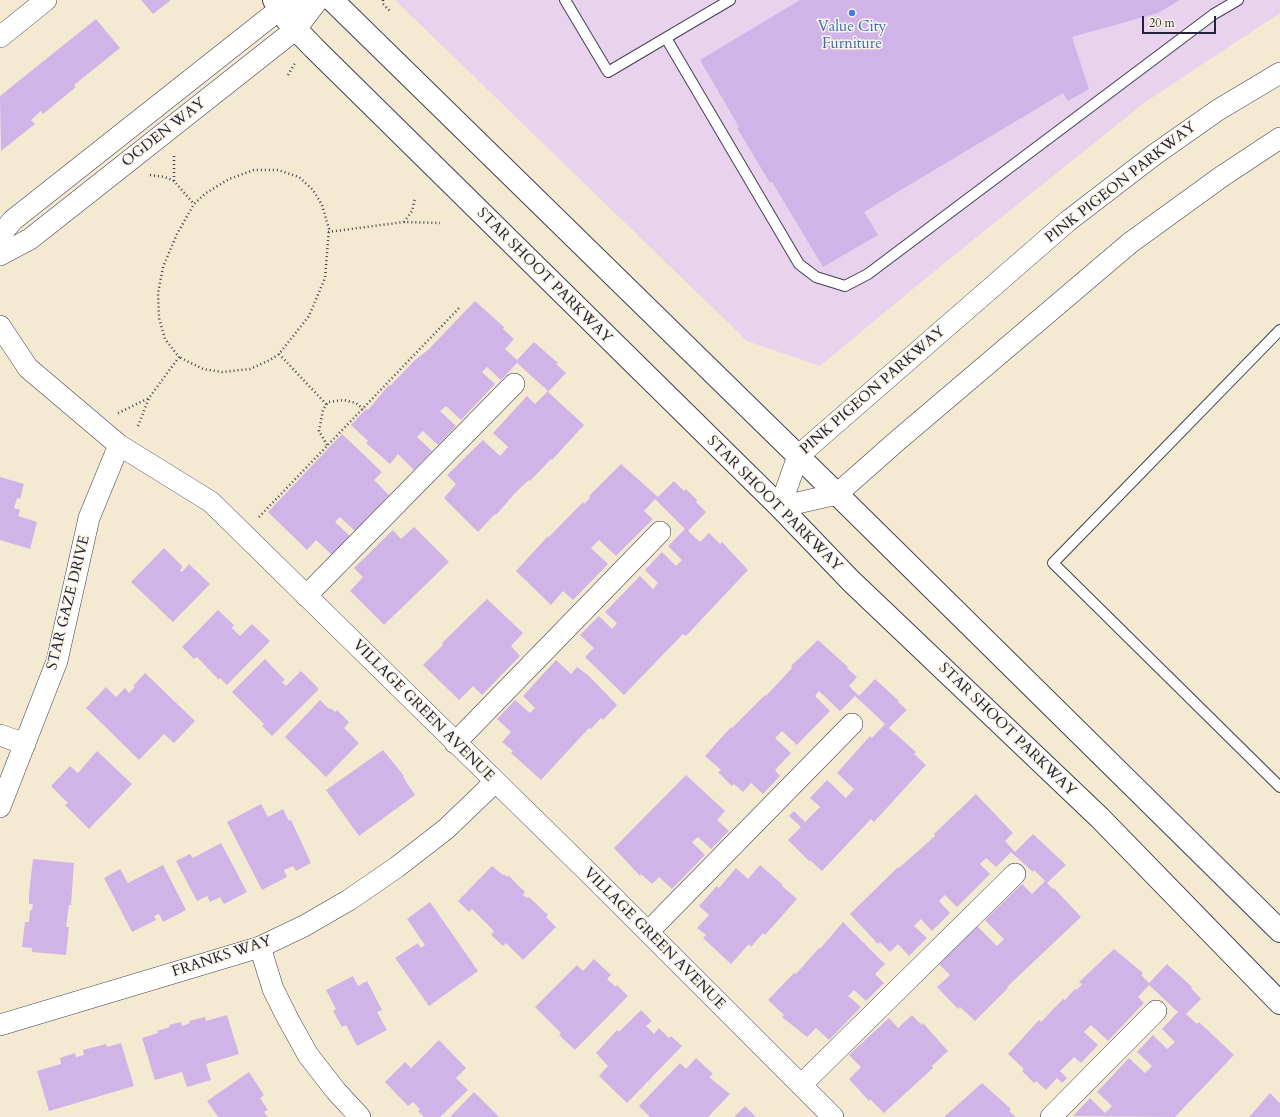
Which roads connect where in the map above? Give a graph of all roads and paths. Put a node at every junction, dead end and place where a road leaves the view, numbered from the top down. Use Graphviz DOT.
graph roads {
  1 [pos="46,0"];
  2 [pos="302,0"];
  3 [pos="318,0"];
  4 [pos="332,0"];
  5 [pos="383,0"];
  6 [pos="565,0"];
  7 [pos="730,0"];
  8 [pos="1238,0"];
  9 [pos="277,5"];
  10 [pos="391,12"];
  11 [pos="296,29"];
  12 [pos="0,37"];
  13 [pos="666,38"];
  14 [pos="297,60"];
  15 [pos="1280,73"];
  16 [pos="288,75"];
  17 [pos="1280,138"];
  18 [pos="174,153"];
  19 [pos="147,174"];
  20 [pos="174,181"];
  21 [pos="416,198"];
  22 [pos="194,204"];
  23 [pos="404,222"];
  24 [pos="440,223"];
  25 [pos="328,232"];
  26 [pos="0,235"];
  27 [pos="0,255"];
  28 [pos="460,307"];
  29 [pos="0,326"];
  30 [pos="1280,330"];
  31 [pos="279,354"];
  32 [pos="179,357"];
  33 [pos="514,384"];
  34 [pos="149,398"];
  35 [pos="327,405"];
  36 [pos="363,409"];
  37 [pos="118,413"];
  38 [pos="138,426"];
  39 [pos="119,445"];
  40 [pos="327,445"];
  41 [pos="798,456"];
  42 [pos="837,494"];
  43 [pos="780,507"];
  44 [pos="256,520"];
  45 [pos="660,532"];
  46 [pos="306,596"];
  47 [pos="852,724"];
  48 [pos="0,735"];
  49 [pos="455,743"];
  50 [pos="25,744"];
  51 [pos="495,782"];
  52 [pos="1280,787"];
  53 [pos="0,807"];
  54 [pos="1014,874"];
  55 [pos="648,932"];
  56 [pos="1280,932"];
  57 [pos="260,947"];
  58 [pos="1280,1003"];
  59 [pos="1156,1011"];
  60 [pos="0,1025"];
  61 [pos="801,1086"];
  62 [pos="360,1117"];
  63 [pos="833,1117"];
  64 [pos="1051,1117"];
  1 -- 12 [label="street"];
  2 -- 9 [label="street, OGDEN WAY"];
  3 -- 11 [label="street, OGDEN WAY"];
  4 -- 41 [label="street"];
  5 -- 10 [label="path"];
  6 -- 13 [label="lane"];
  7 -- 13 [label="lane"];
  8 -- 13 [label="lane"];
  9 -- 11 [label="street, STAR SHOOT PARKWAY"];
  9 -- 26 [label="street, OGDEN WAY"];
  11 -- 27 [label="street, OGDEN WAY"];
  11 -- 43 [label="street, STAR SHOOT PARKWAY"];
  14 -- 16 [label="path"];
  15 -- 41 [label="street, PINK PIGEON PARKWAY"];
  17 -- 42 [label="street"];
  18 -- 20 [label="path"];
  19 -- 20 [label="path"];
  20 -- 22 [label="path"];
  21 -- 23 [label="path"];
  22 -- 25 [label="path"];
  22 -- 32 [label="path"];
  23 -- 24 [label="path"];
  23 -- 25 [label="path"];
  25 -- 31 [label="path"];
  28 -- 36 [label="path"];
  29 -- 39 [label="street, VILLAGE GREEN AVENUE"];
  30 -- 52 [label="lane"];
  31 -- 32 [label="path"];
  31 -- 35 [label="path"];
  32 -- 34 [label="path"];
  33 -- 46 [label="street"];
  34 -- 37 [label="path"];
  34 -- 38 [label="path"];
  35 -- 36 [label="path"];
  35 -- 40 [label="path"];
  36 -- 40 [label="path"];
  39 -- 46 [label="street, VILLAGE GREEN AVENUE"];
  39 -- 50 [label="street, STAR GAZE DRIVE"];
  40 -- 44 [label="path"];
  41 -- 42 [label="street"];
  41 -- 43 [label="street, PINK PIGEON PARKWAY"];
  42 -- 43 [label="street"];
  42 -- 56 [label="street"];
  43 -- 58 [label="street, STAR SHOOT PARKWAY"];
  45 -- 49 [label="street"];
  46 -- 49 [label="street, VILLAGE GREEN AVENUE"];
  47 -- 55 [label="street"];
  48 -- 50 [label="street"];
  49 -- 51 [label="street, VILLAGE GREEN AVENUE"];
  50 -- 53 [label="street, STAR GAZE DRIVE"];
  51 -- 55 [label="street, VILLAGE GREEN AVENUE"];
  51 -- 57 [label="street, FRANKS WAY"];
  54 -- 61 [label="street"];
  55 -- 61 [label="street, VILLAGE GREEN AVENUE"];
  57 -- 60 [label="street, FRANKS WAY"];
  57 -- 62 [label="street"];
  59 -- 64 [label="street"];
  61 -- 63 [label="street, VILLAGE GREEN AVENUE"];
}
